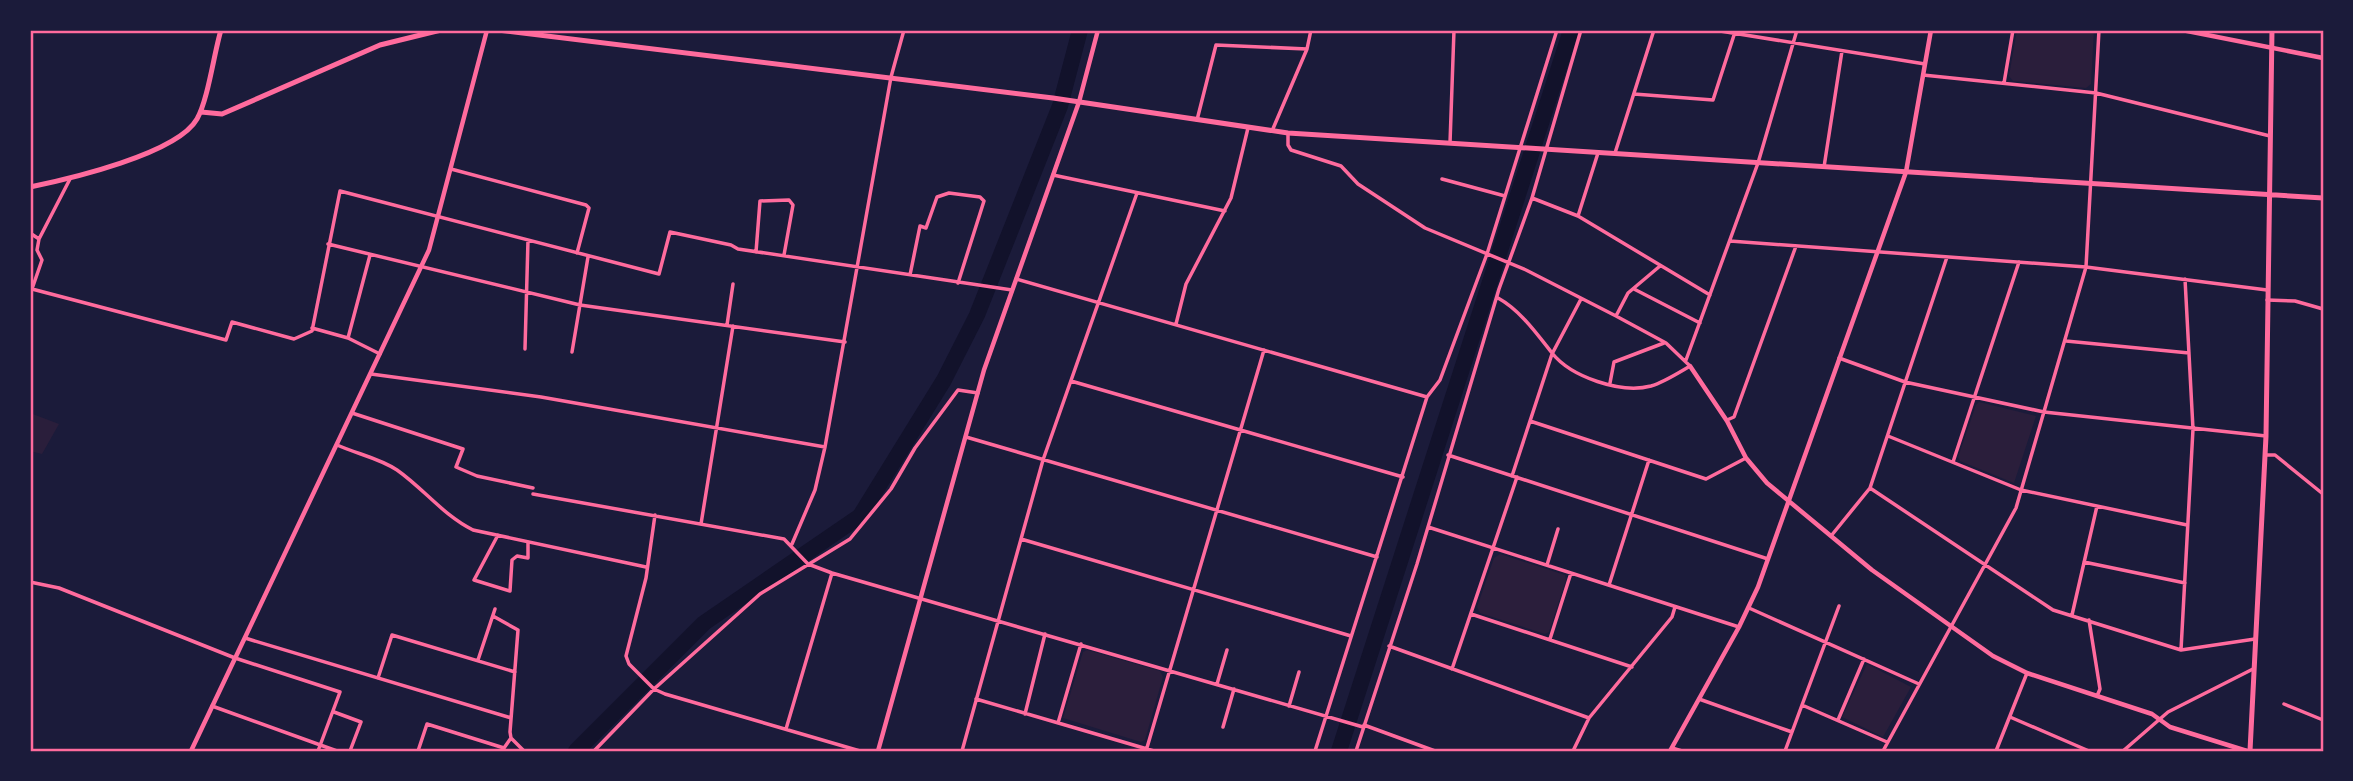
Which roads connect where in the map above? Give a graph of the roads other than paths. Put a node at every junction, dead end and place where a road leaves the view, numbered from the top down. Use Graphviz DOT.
graph roads {
  1 [pos="220,30"];
  2 [pos="441,30"];
  3 [pos="487,30"];
  4 [pos="498,30"];
  5 [pos="904,30"];
  6 [pos="1098,30"];
  7 [pos="1311,30"];
  8 [pos="1454,30"];
  9 [pos="1557,30"];
  10 [pos="1581,30"];
  11 [pos="1654,30"];
  12 [pos="1714,30"];
  13 [pos="1797,30"];
  14 [pos="1931,30"];
  15 [pos="2013,30"];
  16 [pos="2099,30"];
  17 [pos="2182,30"];
  18 [pos="2272,30"];
  19 [pos="2192,31"];
  20 [pos="1735,32"];
  21 [pos="1793,42"];
  22 [pos="1307,49"];
  23 [pos="2272,49"];
  24 [pos="1842,50"];
  25 [pos="2323,58"];
  26 [pos="1925,64"];
  27 [pos="1923,75"];
  28 [pos="891,77"];
  29 [pos="2004,83"];
  30 [pos="2096,93"];
  31 [pos="1634,94"];
  32 [pos="1079,102"];
  33 [pos="201,112"];
  34 [pos="1196,121"];
  35 [pos="1248,128"];
  36 [pos="1272,131"];
  37 [pos="1288,132"];
  38 [pos="2270,136"];
  39 [pos="1450,143"];
  40 [pos="1522,148"];
  41 [pos="1543,149"];
  42 [pos="1598,153"];
  43 [pos="1615,153"];
  44 [pos="1758,163"];
  45 [pos="1824,167"];
  46 [pos="451,169"];
  47 [pos="1906,172"];
  48 [pos="1054,175"];
  49 [pos="71,179"];
  50 [pos="1441,179"];
  51 [pos="2092,184"];
  52 [pos="30,187"];
  53 [pos="1137,193"];
  54 [pos="1505,196"];
  55 [pos="2269,196"];
  56 [pos="1532,198"];
  57 [pos="2323,198"];
  58 [pos="1225,211"];
  59 [pos="1578,216"];
  60 [pos="439,217"];
  61 [pos="30,233"];
  62 [pos="39,239"];
  63 [pos="528,240"];
  64 [pos="1730,241"];
  65 [pos="328,244"];
  66 [pos="1796,246"];
  67 [pos="1878,250"];
  68 [pos="756,252"];
  69 [pos="578,253"];
  70 [pos="1488,254"];
  71 [pos="370,255"];
  72 [pos="784,255"];
  73 [pos="588,257"];
  74 [pos="1947,257"];
  75 [pos="2020,262"];
  76 [pos="1509,263"];
  77 [pos="1660,266"];
  78 [pos="422,267"];
  79 [pos="858,267"];
  80 [pos="2086,267"];
  81 [pos="910,276"];
  82 [pos="1016,279"];
  83 [pos="2185,279"];
  84 [pos="958,283"];
  85 [pos="733,284"];
  86 [pos="1633,289"];
  87 [pos="1012,290"];
  88 [pos="2267,290"];
  89 [pos="526,294"];
  90 [pos="1710,295"];
  91 [pos="1498,298"];
  92 [pos="1581,298"];
  93 [pos="2267,300"];
  94 [pos="1099,302"];
  95 [pos="580,305"];
  96 [pos="2323,309"];
  97 [pos="1616,316"];
  98 [pos="1700,323"];
  99 [pos="1176,324"];
  100 [pos="727,325"];
  101 [pos="733,326"];
  102 [pos="312,328"];
  103 [pos="348,338"];
  104 [pos="2066,341"];
  105 [pos="845,342"];
  106 [pos="1666,343"];
  107 [pos="525,349"];
  108 [pos="1264,350"];
  109 [pos="572,352"];
  110 [pos="380,354"];
  111 [pos="1552,354"];
  112 [pos="2189,354"];
  113 [pos="1839,358"];
  114 [pos="1686,360"];
  115 [pos="1690,366"];
  116 [pos="371,374"];
  117 [pos="1071,381"];
  118 [pos="1905,382"];
  119 [pos="1610,383"];
  120 [pos="978,393"];
  121 [pos="1427,397"];
  122 [pos="1975,397"];
  123 [pos="2044,412"];
  124 [pos="352,413"];
  125 [pos="1530,421"];
  126 [pos="1727,421"];
  127 [pos="718,429"];
  128 [pos="2193,429"];
  129 [pos="1240,430"];
  130 [pos="965,436"];
  131 [pos="1888,436"];
  132 [pos="2266,436"];
  133 [pos="337,445"];
  134 [pos="825,447"];
  135 [pos="1448,455"];
  136 [pos="2266,455"];
  137 [pos="1746,458"];
  138 [pos="1044,460"];
  139 [pos="1649,460"];
  140 [pos="1954,462"];
  141 [pos="1514,476"];
  142 [pos="1403,477"];
  143 [pos="533,488"];
  144 [pos="1870,488"];
  145 [pos="2021,490"];
  146 [pos="533,494"];
  147 [pos="2323,494"];
  148 [pos="1789,501"];
  149 [pos="2097,506"];
  150 [pos="1217,509"];
  151 [pos="1631,514"];
  152 [pos="655,515"];
  153 [pos="701,524"];
  154 [pos="2188,525"];
  155 [pos="1427,526"];
  156 [pos="1558,529"];
  157 [pos="498,535"];
  158 [pos="1830,536"];
  159 [pos="1021,539"];
  160 [pos="528,542"];
  161 [pos="792,544"];
  162 [pos="1493,548"];
  163 [pos="1377,556"];
  164 [pos="1768,559"];
  165 [pos="2084,562"];
  166 [pos="808,564"];
  167 [pos="1984,564"];
  168 [pos="1547,565"];
  169 [pos="646,568"];
  170 [pos="832,573"];
  171 [pos="1571,573"];
  172 [pos="30,582"];
  173 [pos="2185,583"];
  174 [pos="1609,585"];
  175 [pos="1194,590"];
  176 [pos="919,598"];
  177 [pos="1675,607"];
  178 [pos="1839,607"];
  179 [pos="1749,608"];
  180 [pos="495,609"];
  181 [pos="1471,614"];
  182 [pos="2072,615"];
  183 [pos="493,616"];
  184 [pos="997,620"];
  185 [pos="2089,620"];
  186 [pos="1952,625"];
  187 [pos="1739,628"];
  188 [pos="1045,634"];
  189 [pos="1352,636"];
  190 [pos="245,638"];
  191 [pos="1550,639"];
  192 [pos="2256,639"];
  193 [pos="1825,642"];
  194 [pos="1081,644"];
  195 [pos="1389,646"];
  196 [pos="1227,650"];
  197 [pos="2181,650"];
  198 [pos="235,658"];
  199 [pos="1864,659"];
  200 [pos="477,660"];
  201 [pos="1632,667"];
  202 [pos="2255,668"];
  203 [pos="1452,669"];
  204 [pos="1170,670"];
  205 [pos="515,672"];
  206 [pos="1298,672"];
  207 [pos="2027,673"];
  208 [pos="378,678"];
  209 [pos="1217,684"];
  210 [pos="1919,684"];
  211 [pos="654,689"];
  212 [pos="1234,690"];
  213 [pos="2098,696"];
  214 [pos="976,699"];
  215 [pos="1699,699"];
  216 [pos="2284,704"];
  217 [pos="1802,705"];
  218 [pos="212,706"];
  219 [pos="1289,706"];
  220 [pos="333,712"];
  221 [pos="1026,714"];
  222 [pos="1326,717"];
  223 [pos="2010,717"];
  224 [pos="511,718"];
  225 [pos="1589,718"];
  226 [pos="1838,720"];
  227 [pos="2160,720"];
  228 [pos="2323,720"];
  229 [pos="1058,723"];
  230 [pos="1364,726"];
  231 [pos="1223,727"];
  232 [pos="786,730"];
  233 [pos="1792,732"];
  234 [pos="511,738"];
  235 [pos="1887,742"];
  236 [pos="320,746"];
  237 [pos="1147,750"];
  238 [pos="1671,750"];
  239 [pos="191,751"];
  240 [pos="318,751"];
  241 [pos="337,751"];
  242 [pos="350,751"];
  243 [pos="418,751"];
  244 [pos="524,751"];
  245 [pos="594,751"];
  246 [pos="860,751"];
  247 [pos="878,751"];
  248 [pos="962,751"];
  249 [pos="1154,751"];
  250 [pos="1315,751"];
  251 [pos="1356,751"];
  252 [pos="1435,751"];
  253 [pos="1573,751"];
  254 [pos="1682,751"];
  255 [pos="1785,751"];
  256 [pos="1883,751"];
  257 [pos="1996,751"];
  258 [pos="2089,751"];
  259 [pos="2123,751"];
  260 [pos="2248,751"];
  1 -- 33 [label="main road"];
  2 -- 33 [label="main road"];
  3 -- 46 [label="street"];
  4 -- 28 [label="main road"];
  5 -- 28 [label="street"];
  6 -- 32 [label="street"];
  7 -- 22 [label="street"];
  8 -- 39 [label="street"];
  9 -- 40 [label="street"];
  10 -- 41 [label="street"];
  11 -- 31 [label="street"];
  12 -- 20 [label="street"];
  13 -- 21 [label="street"];
  14 -- 26 [label="street"];
  15 -- 29 [label="street"];
  16 -- 30 [label="street"];
  17 -- 19 [label="street"];
  18 -- 23 [label="main road"];
  19 -- 23 [label="street"];
  20 -- 21 [label="street"];
  20 -- 31 [label="street"];
  21 -- 24 [label="street"];
  21 -- 44 [label="street"];
  22 -- 34 [label="street"];
  22 -- 36 [label="street"];
  23 -- 25 [label="street"];
  23 -- 38 [label="main road"];
  24 -- 26 [label="street"];
  24 -- 45 [label="street"];
  26 -- 27 [label="street"];
  27 -- 29 [label="street"];
  27 -- 47 [label="street"];
  28 -- 32 [label="main road"];
  28 -- 79 [label="street"];
  29 -- 30 [label="street"];
  30 -- 38 [label="street"];
  30 -- 51 [label="street"];
  31 -- 43 [label="street"];
  32 -- 34 [label="main road"];
  32 -- 48 [label="street"];
  33 -- 49 [label="main road"];
  34 -- 35 [label="main road"];
  35 -- 36 [label="main road"];
  35 -- 58 [label="street"];
  36 -- 37 [label="main road"];
  37 -- 39 [label="main road"];
  37 -- 70 [label="street"];
  38 -- 55 [label="main road"];
  39 -- 40 [label="main road"];
  40 -- 41 [label="main road"];
  40 -- 54 [label="street"];
  41 -- 42 [label="main road"];
  41 -- 56 [label="street"];
  42 -- 43 [label="main road"];
  42 -- 59 [label="street"];
  43 -- 44 [label="main road"];
  44 -- 45 [label="main road"];
  44 -- 64 [label="street"];
  45 -- 47 [label="main road"];
  46 -- 60 [label="street"];
  46 -- 69 [label="street"];
  47 -- 51 [label="main road"];
  47 -- 67 [label="street"];
  48 -- 53 [label="street"];
  48 -- 82 [label="street"];
  49 -- 52 [label="main road"];
  49 -- 62 [label="street"];
  50 -- 54 [label="street"];
  51 -- 55 [label="main road"];
  51 -- 80 [label="street"];
  53 -- 58 [label="street"];
  53 -- 94 [label="street"];
  54 -- 70 [label="street"];
  55 -- 57 [label="main road"];
  55 -- 88 [label="main road"];
  56 -- 59 [label="street"];
  56 -- 76 [label="street"];
  58 -- 99 [label="street"];
  59 -- 77 [label="street"];
  60 -- 63 [label="street"];
  60 -- 65 [label="street"];
  60 -- 78 [label="street"];
  61 -- 62 [label="street"];
  62 -- 102 [label="street"];
  63 -- 69 [label="street"];
  63 -- 89 [label="street"];
  64 -- 66 [label="street"];
  64 -- 90 [label="street"];
  65 -- 71 [label="street"];
  65 -- 102 [label="street"];
  66 -- 67 [label="street"];
  66 -- 126 [label="street"];
  67 -- 74 [label="street"];
  67 -- 113 [label="street"];
  68 -- 72 [label="street"];
  68 -- 72 [label="street"];
  68 -- 73 [label="street"];
  69 -- 73 [label="street"];
  70 -- 76 [label="street"];
  70 -- 121 [label="street"];
  71 -- 78 [label="street"];
  71 -- 103 [label="street"];
  72 -- 79 [label="street"];
  73 -- 95 [label="street"];
  74 -- 75 [label="street"];
  74 -- 118 [label="street"];
  75 -- 80 [label="street"];
  75 -- 122 [label="street"];
  76 -- 91 [label="street"];
  76 -- 92 [label="street"];
  77 -- 86 [label="street"];
  77 -- 90 [label="street"];
  78 -- 89 [label="street"];
  78 -- 110 [label="street"];
  79 -- 81 [label="street"];
  79 -- 105 [label="street"];
  80 -- 83 [label="street"];
  80 -- 104 [label="street"];
  81 -- 84 [label="street"];
  81 -- 84 [label="street"];
  82 -- 87 [label="street"];
  82 -- 94 [label="street"];
  83 -- 88 [label="street"];
  83 -- 112 [label="street"];
  84 -- 87 [label="street"];
  85 -- 100 [label="street"];
  86 -- 97 [label="street"];
  86 -- 98 [label="street"];
  87 -- 120 [label="street"];
  88 -- 93 [label="main road"];
  89 -- 95 [label="street"];
  89 -- 107 [label="street"];
  90 -- 98 [label="street"];
  91 -- 111 [label="street"];
  91 -- 135 [label="street"];
  92 -- 97 [label="street"];
  92 -- 111 [label="street"];
  93 -- 96 [label="street"];
  93 -- 132 [label="main road"];
  94 -- 99 [label="street"];
  94 -- 117 [label="street"];
  95 -- 100 [label="street"];
  95 -- 109 [label="street"];
  97 -- 106 [label="street"];
  98 -- 114 [label="street"];
  99 -- 108 [label="street"];
  100 -- 101 [label="street"];
  101 -- 105 [label="street"];
  101 -- 127 [label="street"];
  102 -- 103 [label="street"];
  103 -- 110 [label="street"];
  104 -- 112 [label="street"];
  104 -- 123 [label="street"];
  105 -- 134 [label="street"];
  106 -- 114 [label="street"];
  106 -- 119 [label="street"];
  108 -- 121 [label="street"];
  108 -- 129 [label="street"];
  110 -- 116 [label="street"];
  111 -- 119 [label="street"];
  111 -- 125 [label="street"];
  112 -- 128 [label="street"];
  113 -- 118 [label="street"];
  113 -- 148 [label="street"];
  114 -- 115 [label="street"];
  115 -- 119 [label="street"];
  115 -- 126 [label="street"];
  116 -- 124 [label="street"];
  116 -- 127 [label="street"];
  117 -- 129 [label="street"];
  117 -- 138 [label="street"];
  118 -- 122 [label="street"];
  118 -- 131 [label="street"];
  120 -- 130 [label="street"];
  120 -- 166 [label="street"];
  121 -- 142 [label="street"];
  122 -- 123 [label="street"];
  122 -- 140 [label="street"];
  123 -- 128 [label="street"];
  123 -- 145 [label="street"];
  124 -- 133 [label="street"];
  124 -- 143 [label="street"];
  125 -- 139 [label="street"];
  125 -- 141 [label="street"];
  126 -- 137 [label="street"];
  127 -- 134 [label="street"];
  127 -- 153 [label="street"];
  128 -- 132 [label="street"];
  128 -- 154 [label="street"];
  129 -- 142 [label="street"];
  129 -- 150 [label="street"];
  130 -- 138 [label="street"];
  130 -- 176 [label="street"];
  131 -- 140 [label="street"];
  131 -- 144 [label="street"];
  132 -- 136 [label="main road"];
  133 -- 157 [label="street"];
  133 -- 190 [label="street"];
  134 -- 161 [label="street"];
  135 -- 141 [label="street"];
  135 -- 155 [label="street"];
  136 -- 147 [label="street"];
  136 -- 192 [label="main road"];
  137 -- 139 [label="street"];
  137 -- 148 [label="street"];
  138 -- 150 [label="street"];
  138 -- 159 [label="street"];
  139 -- 151 [label="street"];
  140 -- 145 [label="street"];
  141 -- 151 [label="street"];
  141 -- 162 [label="street"];
  142 -- 163 [label="street"];
  144 -- 158 [label="street"];
  144 -- 167 [label="street"];
  145 -- 149 [label="street"];
  145 -- 167 [label="street"];
  146 -- 152 [label="street"];
  148 -- 158 [label="street"];
  148 -- 164 [label="street"];
  149 -- 154 [label="street"];
  149 -- 165 [label="street"];
  150 -- 163 [label="street"];
  150 -- 175 [label="street"];
  151 -- 164 [label="street"];
  151 -- 174 [label="street"];
  152 -- 153 [label="street"];
  152 -- 169 [label="street"];
  153 -- 161 [label="street"];
  154 -- 173 [label="street"];
  155 -- 162 [label="street"];
  155 -- 195 [label="street"];
  156 -- 168 [label="street"];
  157 -- 160 [label="street"];
  157 -- 160 [label="street"];
  158 -- 186 [label="street"];
  159 -- 175 [label="street"];
  159 -- 184 [label="street"];
  160 -- 169 [label="street"];
  161 -- 166 [label="street"];
  162 -- 168 [label="street"];
  162 -- 181 [label="street"];
  163 -- 189 [label="street"];
  164 -- 179 [label="street"];
  165 -- 173 [label="street"];
  165 -- 182 [label="street"];
  166 -- 170 [label="street"];
  166 -- 211 [label="street"];
  167 -- 182 [label="street"];
  167 -- 186 [label="street"];
  168 -- 171 [label="street"];
  169 -- 211 [label="street"];
  170 -- 176 [label="street"];
  170 -- 232 [label="street"];
  171 -- 174 [label="street"];
  171 -- 191 [label="street"];
  172 -- 198 [label="street"];
  173 -- 197 [label="street"];
  174 -- 177 [label="street"];
  175 -- 189 [label="street"];
  175 -- 204 [label="street"];
  176 -- 184 [label="street"];
  176 -- 247 [label="street"];
  177 -- 187 [label="street"];
  177 -- 201 [label="street"];
  178 -- 193 [label="street"];
  179 -- 187 [label="street"];
  179 -- 193 [label="street"];
  180 -- 183 [label="street"];
  181 -- 191 [label="street"];
  181 -- 203 [label="street"];
  182 -- 185 [label="street"];
  183 -- 200 [label="street"];
  183 -- 205 [label="street"];
  184 -- 188 [label="street"];
  184 -- 214 [label="street"];
  185 -- 197 [label="street"];
  185 -- 213 [label="street"];
  186 -- 207 [label="street"];
  186 -- 210 [label="street"];
  187 -- 215 [label="street"];
  188 -- 194 [label="street"];
  188 -- 221 [label="street"];
  189 -- 222 [label="street"];
  190 -- 198 [label="street"];
  190 -- 208 [label="street"];
  191 -- 201 [label="street"];
  192 -- 197 [label="street"];
  192 -- 202 [label="main road"];
  193 -- 199 [label="street"];
  193 -- 217 [label="street"];
  194 -- 204 [label="street"];
  194 -- 229 [label="street"];
  195 -- 203 [label="street"];
  195 -- 230 [label="street"];
  196 -- 209 [label="street"];
  198 -- 218 [label="street"];
  198 -- 220 [label="street"];
  199 -- 210 [label="street"];
  199 -- 226 [label="street"];
  200 -- 205 [label="street"];
  200 -- 208 [label="street"];
  201 -- 225 [label="street"];
  202 -- 227 [label="street"];
  202 -- 260 [label="main road"];
  203 -- 225 [label="street"];
  204 -- 209 [label="street"];
  204 -- 237 [label="street"];
  205 -- 224 [label="street"];
  206 -- 219 [label="street"];
  207 -- 213 [label="street"];
  207 -- 223 [label="street"];
  208 -- 224 [label="street"];
  209 -- 212 [label="street"];
  210 -- 235 [label="street"];
  211 -- 232 [label="street"];
  211 -- 245 [label="street"];
  212 -- 219 [label="street"];
  212 -- 231 [label="street"];
  213 -- 227 [label="street"];
  214 -- 221 [label="street"];
  214 -- 248 [label="street"];
  215 -- 233 [label="street"];
  215 -- 238 [label="street"];
  216 -- 228 [label="street"];
  217 -- 226 [label="street"];
  217 -- 233 [label="street"];
  218 -- 236 [label="street"];
  218 -- 239 [label="street"];
  219 -- 222 [label="street"];
  220 -- 236 [label="street"];
  220 -- 242 [label="street"];
  221 -- 229 [label="street"];
  222 -- 230 [label="street"];
  222 -- 250 [label="street"];
  223 -- 257 [label="street"];
  223 -- 258 [label="street"];
  224 -- 234 [label="street"];
  225 -- 253 [label="street"];
  226 -- 235 [label="street"];
  227 -- 259 [label="street"];
  227 -- 260 [label="street"];
  229 -- 237 [label="street"];
  230 -- 251 [label="street"];
  230 -- 252 [label="street"];
  232 -- 246 [label="street"];
  233 -- 255 [label="street"];
  234 -- 243 [label="street"];
  234 -- 244 [label="street"];
  235 -- 256 [label="street"];
  236 -- 240 [label="street"];
  236 -- 241 [label="street"];
  237 -- 249 [label="street"];
  238 -- 254 [label="street"];
}
